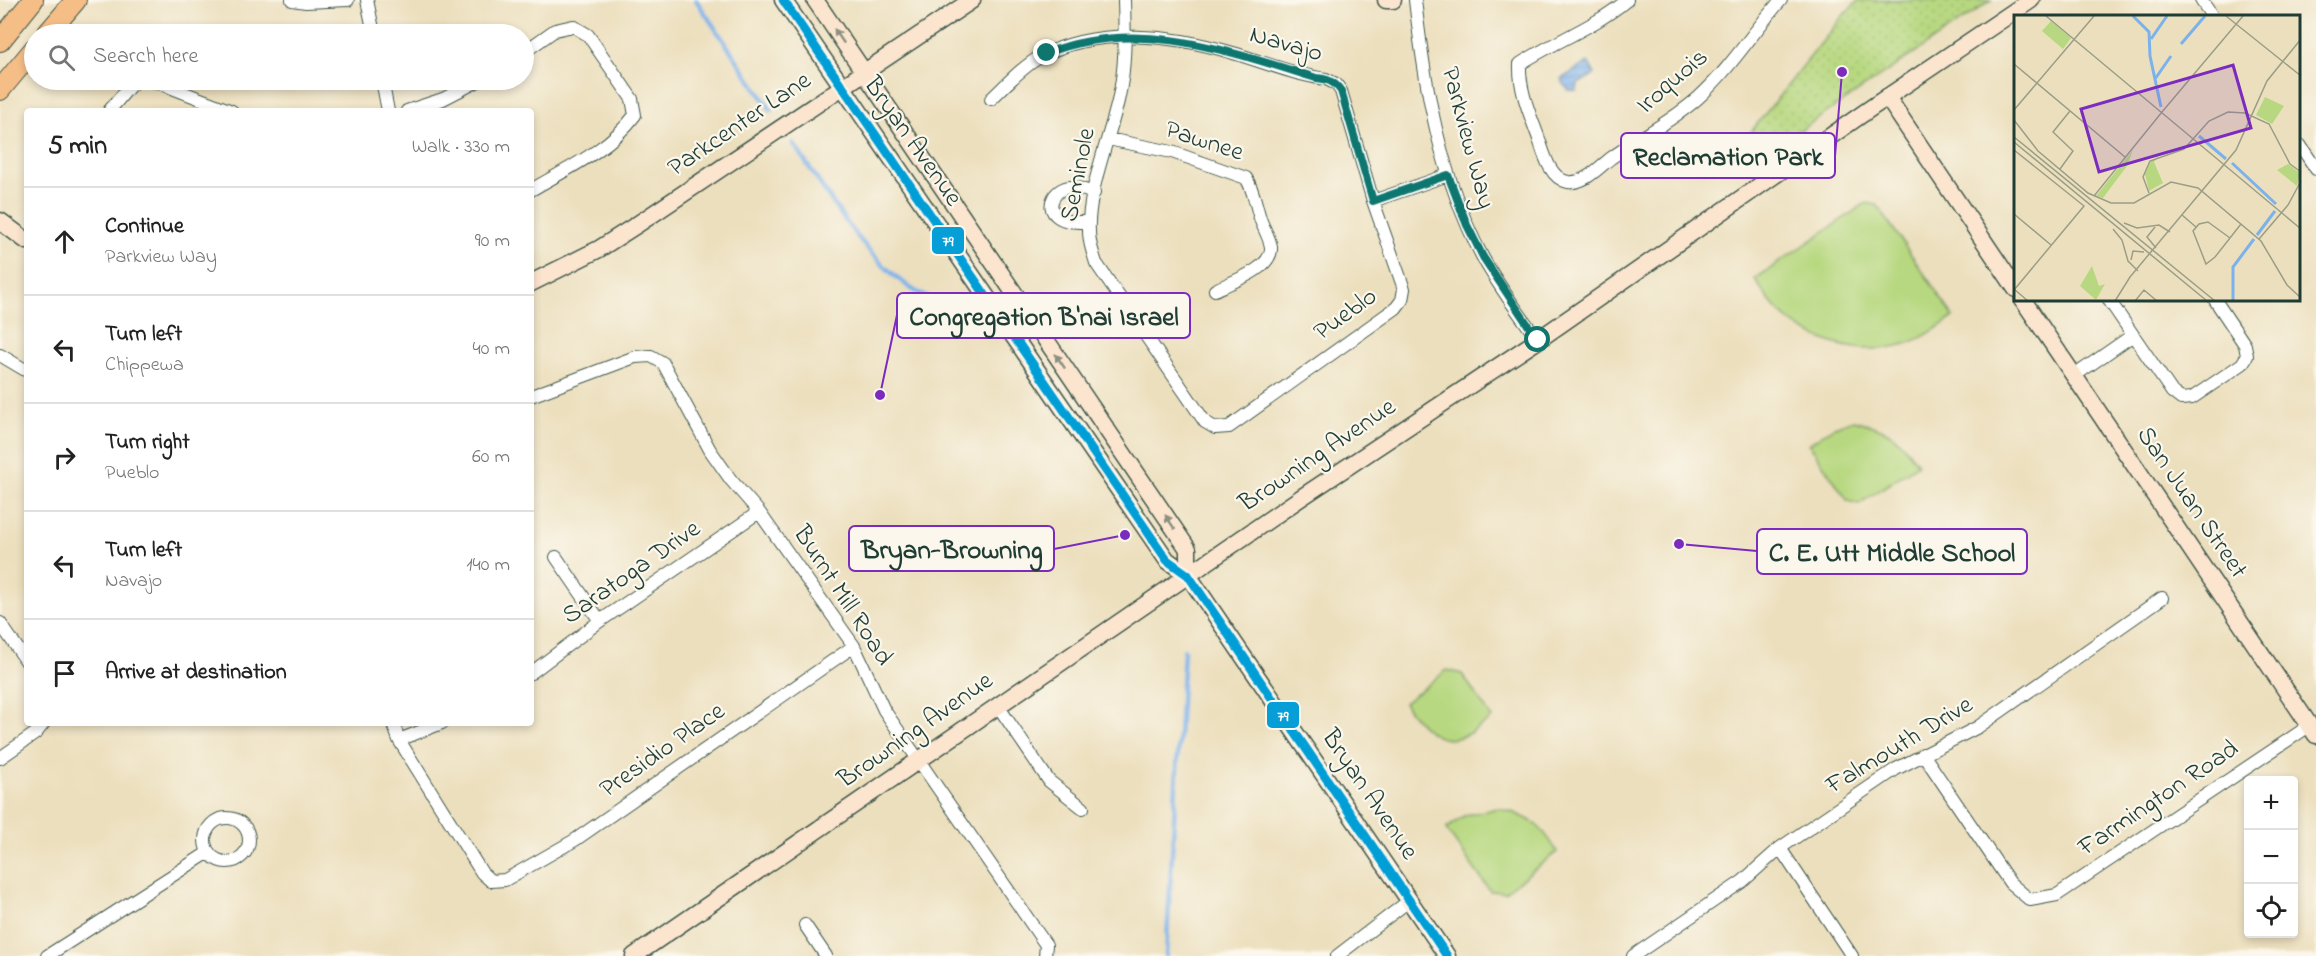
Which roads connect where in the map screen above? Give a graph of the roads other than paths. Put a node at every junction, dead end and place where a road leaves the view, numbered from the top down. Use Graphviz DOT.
graph roads {
  1 [pos="33,0"];
  2 [pos="76,0"];
  3 [pos="292,0"];
  4 [pos="348,0"];
  5 [pos="367,0"];
  6 [pos="783,0"];
  7 [pos="815,0"];
  8 [pos="972,0"];
  9 [pos="1124,0"];
  10 [pos="1386,0"];
  11 [pos="1393,0"];
  12 [pos="1415,0"];
  13 [pos="1781,0"];
  14 [pos="2031,0"];
  15 [pos="2200,0"];
  16 [pos="1622,2"];
  17 [pos="2211,15"];
  18 [pos="56,24"];
  19 [pos="372,24"];
  20 [pos="1125,37"];
  21 [pos="0,41"];
  22 [pos="534,45"];
  23 [pos="24,61"];
  24 [pos="864,72"];
  25 [pos="1336,84"];
  26 [pos="842,86"];
  27 [pos="0,90"];
  28 [pos="126,90"];
  29 [pos="178,90"];
  30 [pos="384,90"];
  31 [pos="461,90"];
  32 [pos="1887,97"];
  33 [pos="991,99"];
  34 [pos="112,108"];
  35 [pos="224,108"];
  36 [pos="387,108"];
  37 [pos="416,108"];
  38 [pos="1108,139"];
  39 [pos="2301,146"];
  40 [pos="2316,169"];
  41 [pos="1448,175"];
  42 [pos="534,188"];
  43 [pos="1094,193"];
  44 [pos="1373,201"];
  45 [pos="0,221"];
  46 [pos="1089,222"];
  47 [pos="24,238"];
  48 [pos="534,282"];
  49 [pos="2014,286"];
  50 [pos="1215,290"];
  51 [pos="2024,302"];
  52 [pos="2110,302"];
  53 [pos="2216,302"];
  54 [pos="2133,335"];
  55 [pos="1538,340"];
  56 [pos="0,355"];
  57 [pos="24,369"];
  58 [pos="2074,376"];
  59 [pos="534,395"];
  60 [pos="1215,428"];
  61 [pos="759,512"];
  62 [pos="556,556"];
  63 [pos="1188,575"];
  64 [pos="2162,598"];
  65 [pos="600,621"];
  66 [pos="0,623"];
  67 [pos="854,646"];
  68 [pos="24,658"];
  69 [pos="534,671"];
  70 [pos="998,706"];
  71 [pos="42,726"];
  72 [pos="394,726"];
  73 [pos="434,726"];
  74 [pos="2313,730"];
  75 [pos="399,740"];
  76 [pos="1923,754"];
  77 [pos="0,758"];
  78 [pos="919,761"];
  79 [pos="1083,808"];
  80 [pos="1780,848"];
  81 [pos="209,852"];
  82 [pos="1410,900"];
  83 [pos="805,925"];
  84 [pos="47,956"];
  85 [pos="634,956"];
  86 [pos="826,956"];
  87 [pos="1045,956"];
  88 [pos="1337,956"];
  89 [pos="1447,956"];
  90 [pos="1633,956"];
  91 [pos="1852,956"];
  1 -- 21 [label="main road"];
  2 -- 18 [label="main road"];
  3 -- 4 [label="street"];
  5 -- 19 [label="street"];
  6 -- 26 [label="main road, Bryan Avenue"];
  24 -- 7 [label="main road, Bryan Avenue, one-way"];
  8 -- 24 [label="main road, Parkcenter Lane"];
  9 -- 20 [label="street, Seminole"];
  10 -- 11 [label="main road"];
  12 -- 41 [label="street, Parkview Way"];
  13 -- 16 [label="street, Iroquois"];
  14 -- 32 [label="main road, Browning Avenue"];
  15 -- 17 [label="street"];
  20 -- 25 [label="street, Navajo"];
  20 -- 33 [label="street, Navajo"];
  20 -- 38 [label="street, Seminole"];
  22 -- 42 [label="street"];
  23 -- 27 [label="main road"];
  24 -- 26 [label="main road, Parkcenter Lane"];
  63 -- 24 [label="main road, Bryan Avenue, one-way"];
  25 -- 44 [label="street, Pueblo"];
  26 -- 48 [label="main road, Parkcenter Lane"];
  26 -- 63 [label="main road, Bryan Avenue"];
  28 -- 34 [label="street"];
  29 -- 35 [label="street"];
  30 -- 36 [label="street"];
  31 -- 37 [label="street"];
  32 -- 49 [label="main road"];
  32 -- 55 [label="main road, Browning Avenue"];
  38 -- 43 [label="street, Seminole"];
  38 -- 50 [label="street, Pawnee"];
  39 -- 40 [label="street"];
  41 -- 44 [label="street"];
  41 -- 55 [label="street, Parkview Way"];
  43 -- 46 [label="street, Seminole"];
  43 -- 46 [label="street"];
  44 -- 60 [label="street, Pueblo"];
  45 -- 47 [label="main road"];
  46 -- 60 [label="street, Seminole"];
  51 -- 58 [label="main road, San Juan Street"];
  52 -- 54 [label="street"];
  53 -- 54 [label="street"];
  54 -- 58 [label="street"];
  55 -- 63 [label="main road, Browning Avenue"];
  56 -- 57 [label="street"];
  58 -- 74 [label="main road, San Juan Street"];
  59 -- 61 [label="street, Burnt Mill Road"];
  61 -- 65 [label="street, Saratoga Drive"];
  61 -- 67 [label="street, Burnt Mill Road"];
  62 -- 65 [label="street"];
  63 -- 70 [label="main road, Browning Avenue"];
  63 -- 82 [label="main road, Bryan Avenue"];
  64 -- 76 [label="street, Falmouth Drive"];
  65 -- 69 [label="street, Saratoga Drive"];
  66 -- 68 [label="street"];
  67 -- 75 [label="street, Presidio Place"];
  67 -- 78 [label="street, Burnt Mill Road"];
  70 -- 78 [label="main road, Browning Avenue"];
  70 -- 79 [label="street"];
  71 -- 77 [label="street"];
  72 -- 75 [label="street"];
  73 -- 75 [label="street"];
  74 -- 76 [label="street, Farmington Road"];
  76 -- 80 [label="street, Falmouth Drive"];
  78 -- 85 [label="main road, Browning Avenue"];
  78 -- 87 [label="street, Burnt Mill Road"];
  80 -- 90 [label="street, Falmouth Drive"];
  80 -- 91 [label="street"];
  81 -- 84 [label="street"];
  82 -- 88 [label="street"];
  82 -- 89 [label="main road, Bryan Avenue"];
  83 -- 86 [label="street"];
}
